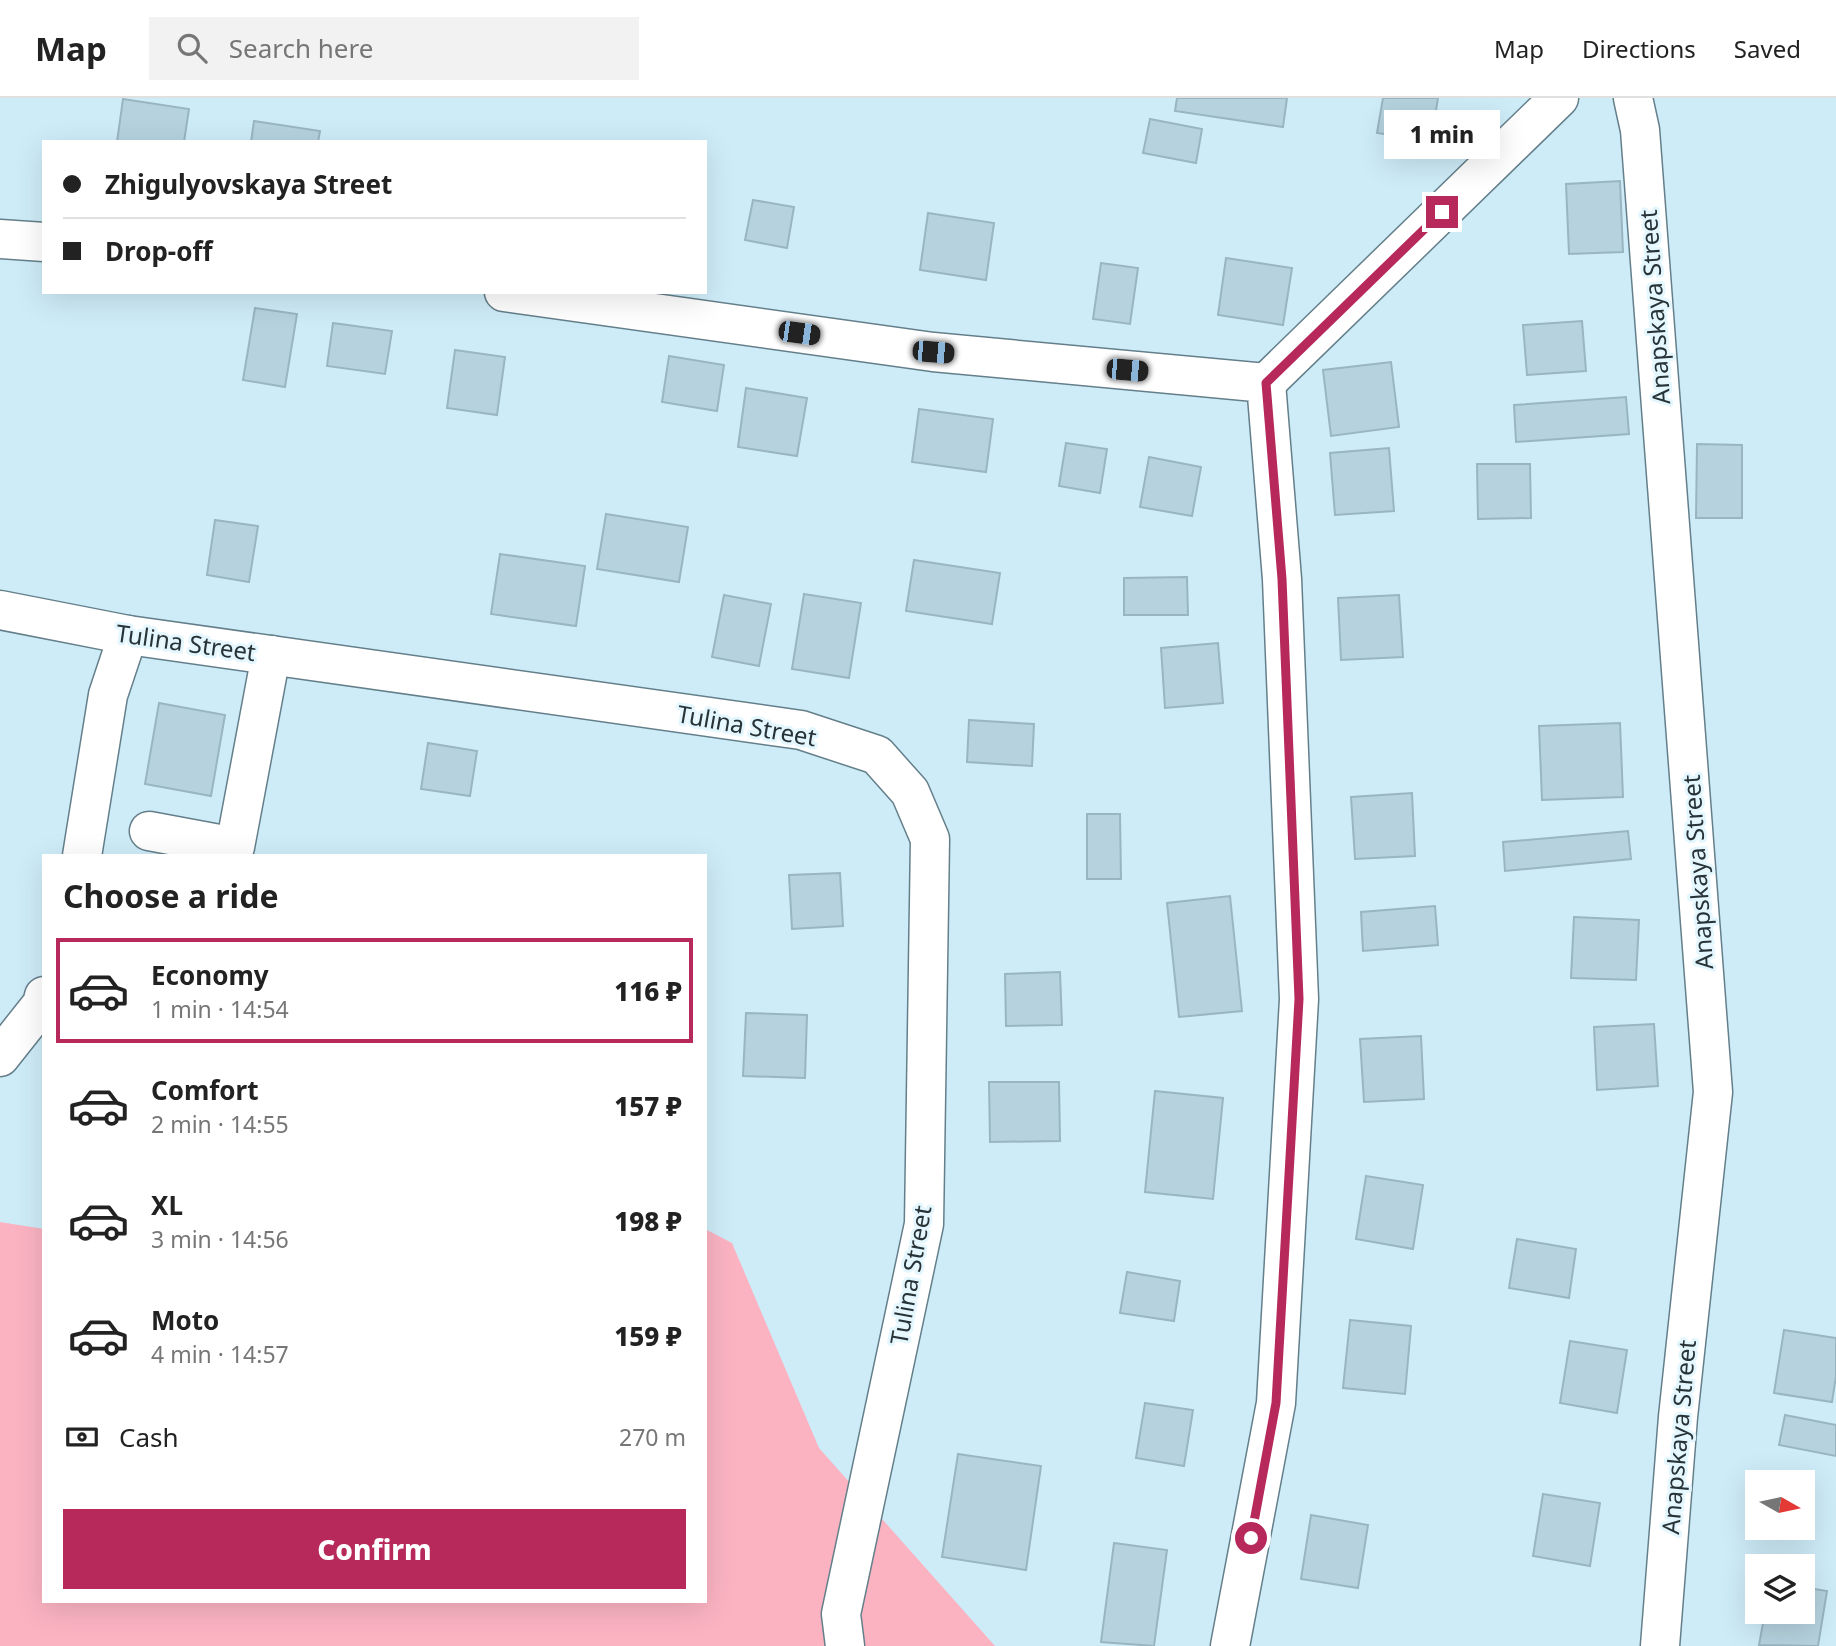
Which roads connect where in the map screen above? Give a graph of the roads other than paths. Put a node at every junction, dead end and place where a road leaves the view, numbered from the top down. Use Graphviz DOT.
graph roads {
  1 [pos="1559,98"];
  2 [pos="1633,98"];
  3 [pos="518,294"];
  4 [pos="1266,383"];
  5 [pos="0,610"];
  6 [pos="128,635"];
  7 [pos="271,655"];
  8 [pos="149,831"];
  9 [pos="90,850"];
  10 [pos="42,1001"];
  11 [pos="0,1056"];
  12 [pos="845,1646"];
  13 [pos="1230,1646"];
  14 [pos="1660,1646"];
  1 -- 4 [label="street"];
  2 -- 14 [label="street, Anapskaya Street"];
  3 -- 4 [label="street"];
  4 -- 13 [label="street"];
  5 -- 6 [label="street, Tulina Street"];
  6 -- 7 [label="street, Tulina Street"];
  6 -- 9 [label="street"];
  7 -- 8 [label="street"];
  7 -- 12 [label="street, Tulina Street"];
  10 -- 11 [label="street"];
}
